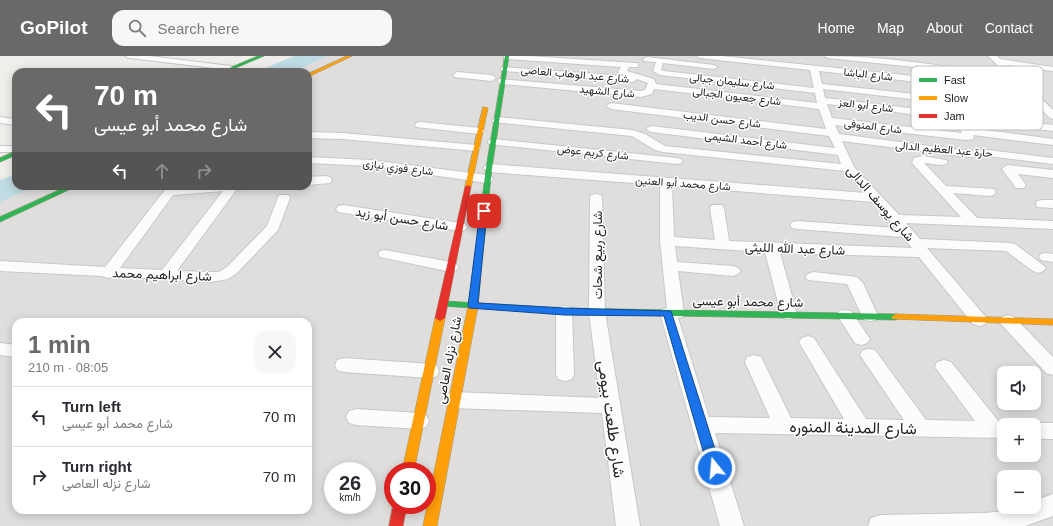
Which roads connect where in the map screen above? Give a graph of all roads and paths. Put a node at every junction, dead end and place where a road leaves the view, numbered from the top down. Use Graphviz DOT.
graph roads {
  1 [pos="129,56"];
  2 [pos="262,56"];
  3 [pos="350,56"];
  4 [pos="614,56"];
  5 [pos="700,56"];
  6 [pos="789,56"];
  7 [pos="828,56"];
  8 [pos="901,56"];
  9 [pos="507,57"];
  10 [pos="544,58"];
  11 [pos="648,58"];
  12 [pos="579,59"];
  13 [pos="995,59"];
  14 [pos="660,60"];
  15 [pos="938,60"];
  16 [pos="605,64"];
  17 [pos="626,65"];
  18 [pos="788,65"];
  19 [pos="924,66"];
  20 [pos="1003,66"];
  21 [pos="1036,66"];
  22 [pos="1043,67"];
  23 [pos="213,68"];
  24 [pos="232,68"];
  25 [pos="723,68"];
  26 [pos="881,68"];
  27 [pos="1053,69"];
  28 [pos="312,74"];
  29 [pos="457,75"];
  30 [pos="504,75"];
  31 [pos="492,77"];
  32 [pos="900,79"];
  33 [pos="911,80"];
  34 [pos="648,83"];
  35 [pos="817,87"];
  36 [pos="620,92"];
  37 [pos="911,97"];
  38 [pos="642,98"];
  39 [pos="1043,100"];
  40 [pos="486,101"];
  41 [pos="1053,102"];
  42 [pos="911,104"];
  43 [pos="1043,106"];
  44 [pos="1053,116"];
  45 [pos="0,120"];
  46 [pos="497,120"];
  47 [pos="12,122"];
  48 [pos="420,125"];
  49 [pos="1043,127"];
  50 [pos="651,128"];
  51 [pos="1053,128"];
  52 [pos="831,129"];
  53 [pos="480,131"];
  54 [pos="312,135"];
  55 [pos="493,142"];
  56 [pos="1053,142"];
  57 [pos="476,148"];
  58 [pos="0,149"];
  59 [pos="12,149"];
  60 [pos="840,152"];
  61 [pos="12,156"];
  62 [pos="0,160"];
  63 [pos="312,160"];
  64 [pos="1053,161"];
  65 [pos="693,162"];
  66 [pos="963,164"];
  67 [pos="849,168"];
  68 [pos="488,174"];
  69 [pos="1053,174"];
  70 [pos="470,176"];
  71 [pos="326,180"];
  72 [pos="312,181"];
  73 [pos="666,181"];
  74 [pos="1020,185"];
  75 [pos="942,189"];
  76 [pos="65,190"];
  77 [pos="170,190"];
  78 [pos="234,190"];
  79 [pos="990,192"];
  80 [pos="284,198"];
  81 [pos="596,198"];
  82 [pos="878,198"];
  83 [pos="717,208"];
  84 [pos="344,210"];
  85 [pos="896,219"];
  86 [pos="0,220"];
  87 [pos="973,222"];
  88 [pos="797,225"];
  89 [pos="1053,225"];
  90 [pos="460,227"];
  91 [pos="667,240"];
  92 [pos="915,243"];
  93 [pos="723,245"];
  94 [pos="771,248"];
  95 [pos="385,254"];
  96 [pos="1046,261"];
  97 [pos="0,266"];
  98 [pos="670,266"];
  99 [pos="452,267"];
  100 [pos="733,272"];
  101 [pos="108,273"];
  102 [pos="166,275"];
  103 [pos="813,277"];
  104 [pos="444,304"];
  105 [pos="473,306"];
  106 [pos="564,312"];
  107 [pos="597,312"];
  108 [pos="672,313"];
  109 [pos="789,314"];
  110 [pos="845,315"];
  111 [pos="870,316"];
  112 [pos="979,320"];
  113 [pos="1008,321"];
  114 [pos="1053,322"];
  115 [pos="808,342"];
  116 [pos="0,349"];
  117 [pos="12,350"];
  118 [pos="754,362"];
  119 [pos="344,365"];
  120 [pos="944,367"];
  121 [pos="1053,368"];
  122 [pos="430,371"];
  123 [pos="565,374"];
  124 [pos="453,400"];
  125 [pos="610,406"];
  126 [pos="356,416"];
  127 [pos="419,421"];
  128 [pos="702,425"];
  129 [pos="784,426"];
  130 [pos="860,428"];
  131 [pos="997,428"];
  132 [pos="921,429"];
  133 [pos="997,430"];
  134 [pos="1041,431"];
  135 [pos="1053,431"];
  136 [pos="410,462"];
  137 [pos="1053,505"];
  138 [pos="398,514"];
  139 [pos="396,526"];
  140 [pos="430,526"];
  141 [pos="628,526"];
  142 [pos="732,526"];
  143 [pos="880,526"];
  1 -- 23 [label="street"];
  2 -- 24 [label="street"];
  3 -- 28 [label="street"];
  4 -- 16 [label="street"];
  5 -- 18 [label="street, شارع الباشا"];
  6 -- 18 [label="street"];
  7 -- 19 [label="street"];
  8 -- 15 [label="street"];
  9 -- 10 [label="street"];
  9 -- 30 [label="street, شارع نزله العاصى"];
  10 -- 12 [label="street"];
  11 -- 14 [label="street"];
  11 -- 17 [label="street"];
  12 -- 16 [label="street"];
  13 -- 20 [label="street"];
  13 -- 21 [label="street"];
  14 -- 25 [label="street"];
  14 -- 35 [label="street, شارع سليمان جبالى"];
  16 -- 17 [label="street"];
  17 -- 34 [label="street"];
  18 -- 35 [label="street, شارع الباشا"];
  22 -- 27 [label="street"];
  26 -- 32 [label="street"];
  29 -- 31 [label="street"];
  30 -- 31 [label="street"];
  30 -- 34 [label="street, شارع عبد الوهاب العاصى"];
  30 -- 36 [label="street, شارع الشهيد"];
  30 -- 46 [label="street, شارع نزله العاصى"];
  32 -- 33 [label="street, شارع الباشا"];
  32 -- 35 [label="street, شارع الباشا"];
  34 -- 35 [label="street, شارع جعيون الجبالى"];
  34 -- 38 [label="street"];
  35 -- 37 [label="street"];
  35 -- 42 [label="street, شارع أبو العز"];
  35 -- 52 [label="street, شارع يوسف الدالى"];
  36 -- 38 [label="street, شارع الشهيد"];
  36 -- 52 [label="street, شارع حسن الديب"];
  38 -- 52 [label="street, شارع الشهيد"];
  39 -- 41 [label="street, شارع الباشا"];
  40 -- 53 [label="street, شارع نزله العاصى"];
  43 -- 44 [label="street"];
  45 -- 47 [label="street"];
  46 -- 55 [label="street, شارع نزله العاصى"];
  46 -- 67 [label="street"];
  48 -- 53 [label="street"];
  49 -- 51 [label="street, شارع أبو العز"];
  50 -- 60 [label="street, شارع أحمد الشيمى"];
  52 -- 56 [label="street, شارع المنوفى"];
  52 -- 60 [label="street, شارع يوسف الدالى"];
  52 -- 64 [label="street, حارة عبد العظيم الدالى"];
  53 -- 57 [label="street, شارع نزله العاصى"];
  54 -- 57 [label="street"];
  55 -- 65 [label="street, شارع كريم عوض"];
  55 -- 68 [label="street, شارع نزله العاصى"];
  57 -- 70 [label="street, شارع نزله العاصى"];
  58 -- 59 [label="street"];
  60 -- 67 [label="street, شارع يوسف الدالى"];
  61 -- 62 [label="street"];
  63 -- 70 [label="street, شارع فوزي نيازى"];
  66 -- 75 [label="street"];
  67 -- 82 [label="street, شارع يوسف الدالى"];
  68 -- 70 [label="street, شارع فوزي نيازى"];
  68 -- 73 [label="street, شارع محمد أبو العنين"];
  68 -- 105 [label="street, شارع نزله العاصى"];
  69 -- 74 [label="street"];
  70 -- 90 [label="street, شارع نزله العاصى"];
  71 -- 72 [label="street"];
  73 -- 82 [label="street, شارع محمد أبو العنين"];
  73 -- 91 [label="street"];
  75 -- 79 [label="street"];
  75 -- 87 [label="street"];
  76 -- 86 [label="street"];
  77 -- 101 [label="street"];
  78 -- 102 [label="street"];
  80 -- 102 [label="street, شارع ابراهيم محمد"];
  81 -- 107 [label="street, شارع ربيع شحات"];
  82 -- 85 [label="street, شارع يوسف الدالى"];
  83 -- 93 [label="street"];
  84 -- 90 [label="street, شارع حسن أبو زيد"];
  85 -- 87 [label="street"];
  85 -- 92 [label="street, شارع يوسف الدالى"];
  87 -- 89 [label="street"];
  88 -- 92 [label="street"];
  90 -- 99 [label="street, شارع نزله العاصى"];
  91 -- 93 [label="street, شارع عبد الله الليثى"];
  91 -- 98 [label="street"];
  92 -- 94 [label="street, شارع عبد الله الليثى"];
  92 -- 96 [label="street"];
  92 -- 112 [label="street, شارع يوسف الدالى"];
  93 -- 94 [label="street, شارع عبد الله الليثى"];
  94 -- 109 [label="street"];
  95 -- 99 [label="street"];
  97 -- 101 [label="street, شارع ابراهيم محمد"];
  98 -- 100 [label="street"];
  98 -- 108 [label="street"];
  99 -- 104 [label="street, شارع نزله العاصى"];
  101 -- 102 [label="street, شارع ابراهيم محمد"];
  103 -- 111 [label="street"];
  104 -- 105 [label="street, شارع محمد أبو عيسى"];
  104 -- 122 [label="street, شارع نزله العاصى"];
  105 -- 106 [label="street, شارع محمد أبو عيسى"];
  105 -- 124 [label="street, شارع نزله العاصى"];
  106 -- 107 [label="street, شارع محمد أبو عيسى"];
  106 -- 123 [label="street"];
  107 -- 108 [label="street, شارع محمد أبو عيسى"];
  107 -- 125 [label="street, شارع طلعت بيومى"];
  108 -- 109 [label="street, شارع محمد أبو عيسى"];
  108 -- 128 [label="street"];
  109 -- 110 [label="street, شارع محمد أبو عيسى"];
  110 -- 111 [label="street, شارع محمد أبو عيسى"];
  110 -- 132 [label="street"];
  111 -- 112 [label="street, شارع محمد أبو عيسى"];
  112 -- 113 [label="street, شارع محمد أبو عيسى"];
  113 -- 114 [label="street, شارع محمد أبو عيسى"];
  113 -- 121 [label="street"];
  115 -- 130 [label="street"];
  116 -- 117 [label="street"];
  118 -- 129 [label="street"];
  119 -- 122 [label="street"];
  120 -- 131 [label="street"];
  122 -- 127 [label="street, شارع نزله العاصى"];
  124 -- 125 [label="street"];
  124 -- 140 [label="street, شارع نزله العاصى"];
  125 -- 141 [label="street, شارع طلعت بيومى"];
  126 -- 127 [label="street"];
  127 -- 136 [label="street, شارع نزله العاصى"];
  128 -- 129 [label="street, شارع المدينة المنوره"];
  128 -- 142 [label="street"];
  129 -- 130 [label="street, شارع المدينة المنوره"];
  130 -- 132 [label="street, شارع المدينة المنوره"];
  132 -- 133 [label="street, شارع المدينة المنوره"];
  134 -- 135 [label="street"];
  137 -- 143 [label="street"];
  138 -- 139 [label="street"];
}
